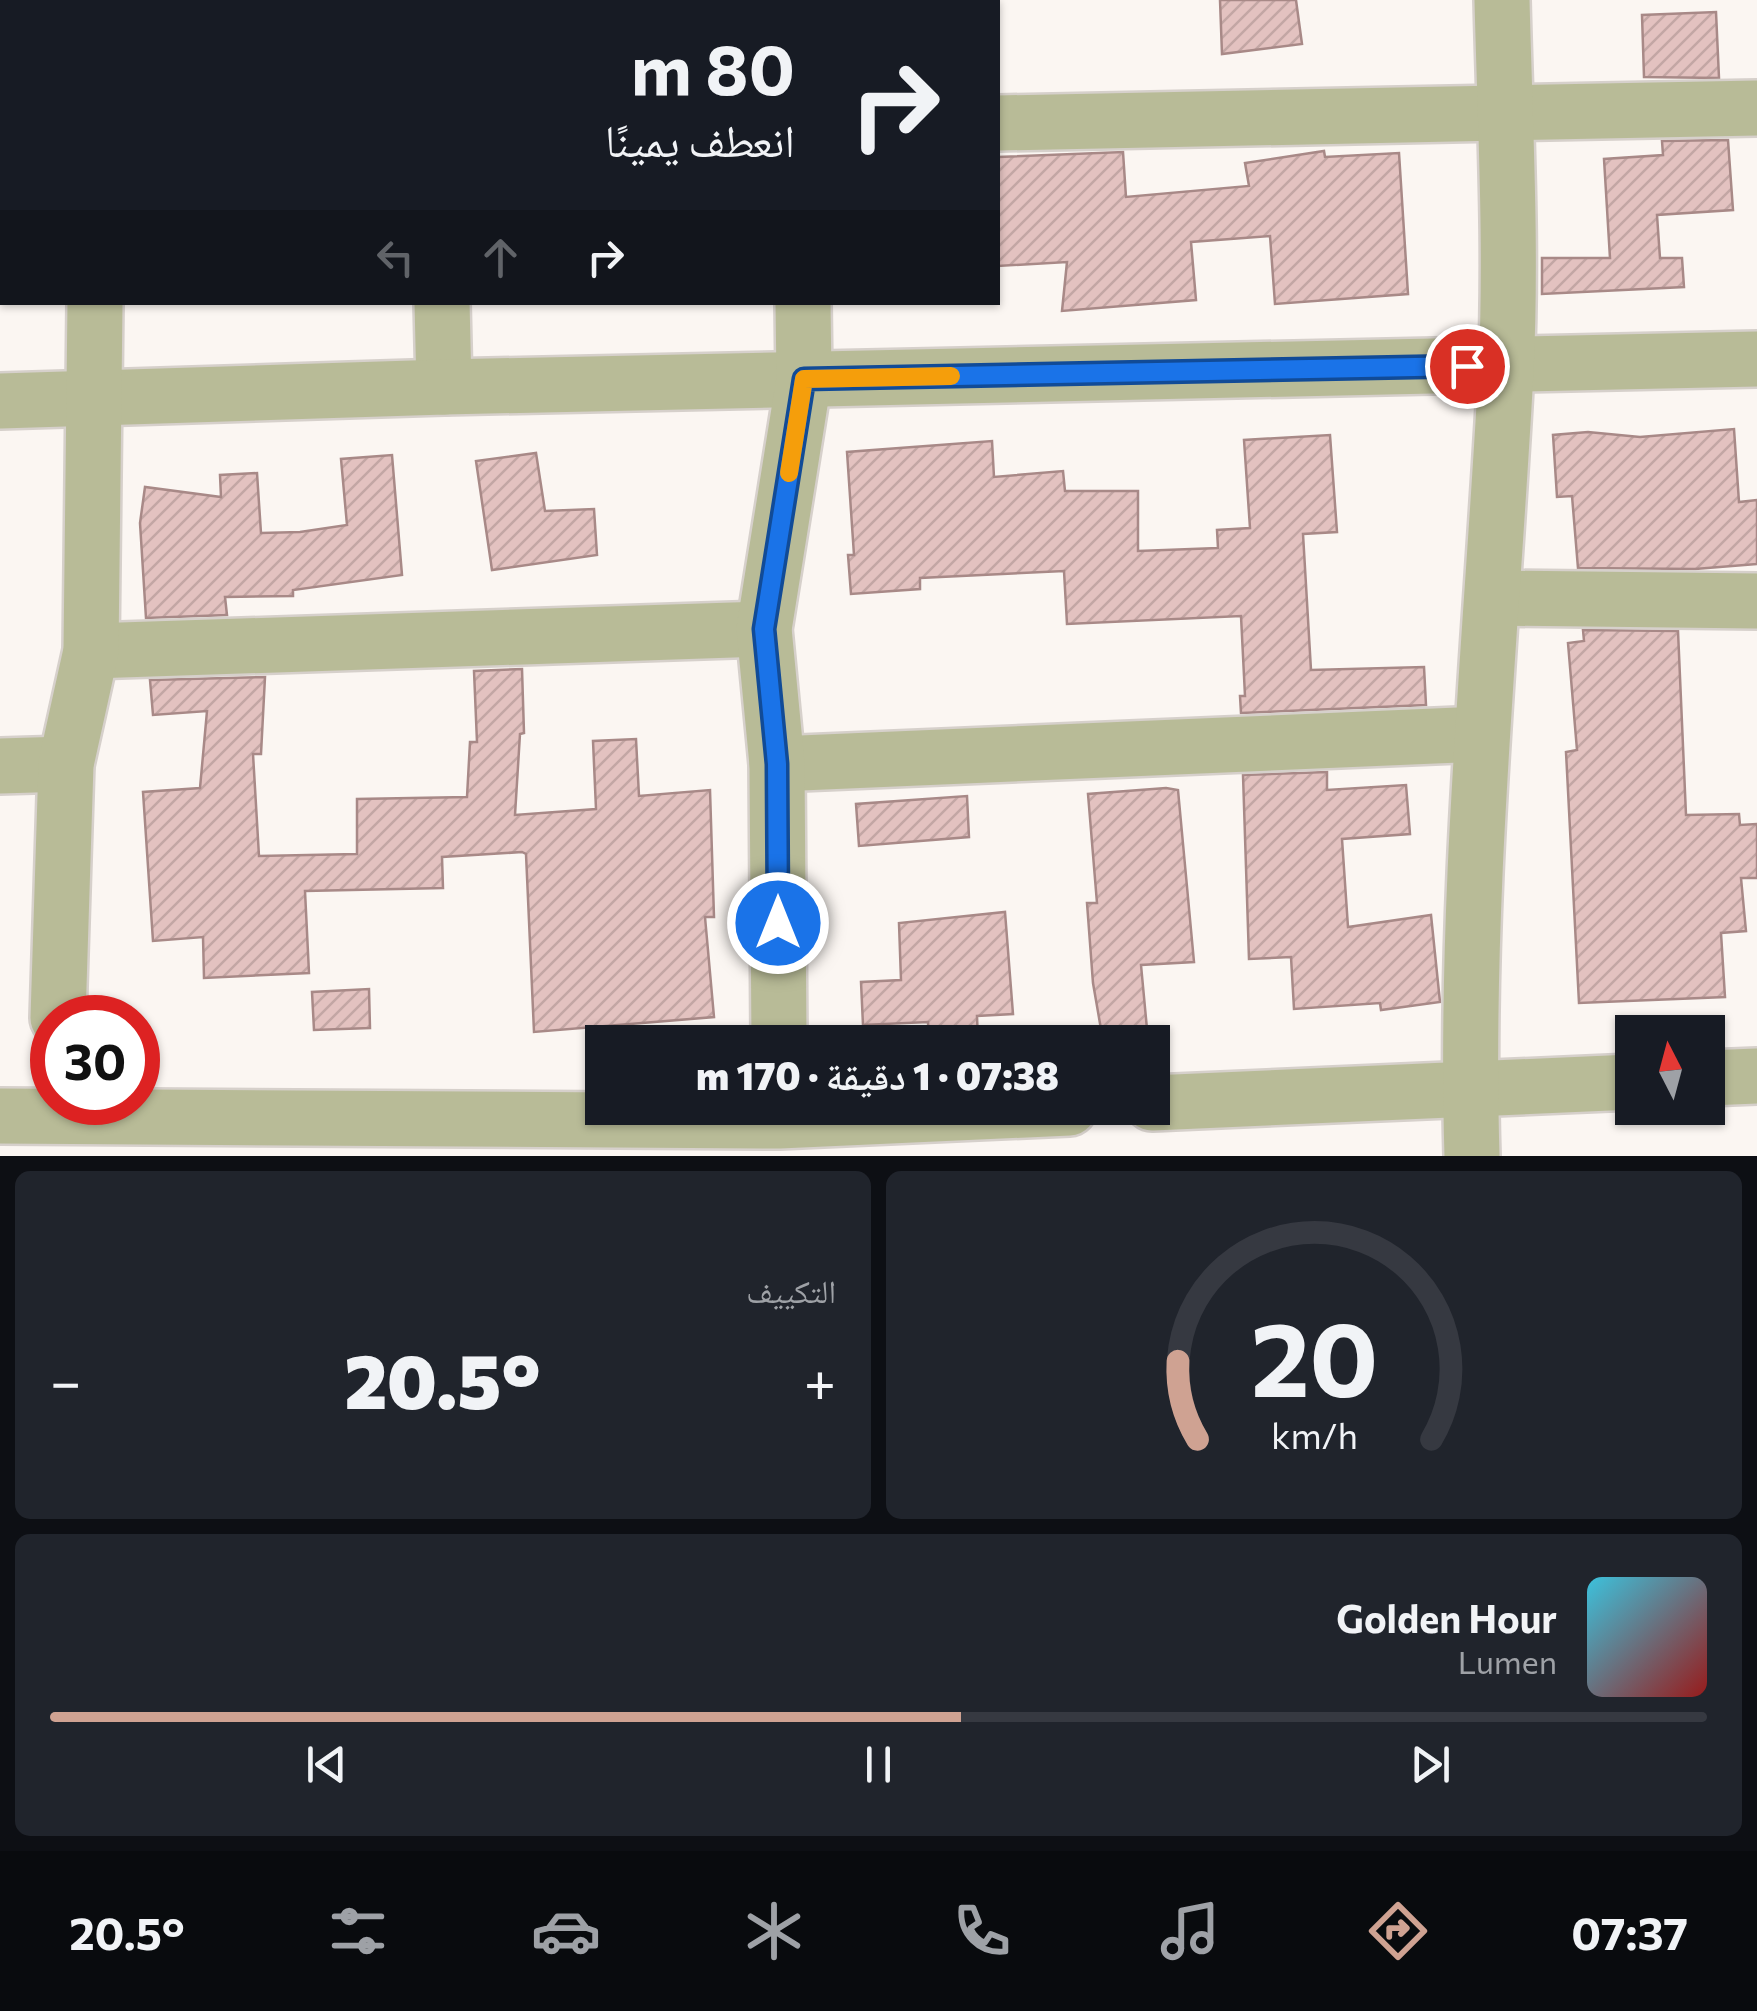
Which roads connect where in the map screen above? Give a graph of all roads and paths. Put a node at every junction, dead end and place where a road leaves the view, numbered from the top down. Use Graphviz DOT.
graph roads {
  1 [pos="1502,0"];
  2 [pos="1757,108"];
  3 [pos="1505,112"];
  4 [pos="1000,122"];
  5 [pos="95,305"];
  6 [pos="442,305"];
  7 [pos="803,305"];
  8 [pos="1757,358"];
  9 [pos="1506,365"];
  10 [pos="804,379"];
  11 [pos="444,387"];
  12 [pos="96,398"];
  13 [pos="0,401"];
  14 [pos="1492,598"];
  15 [pos="1757,601"];
  16 [pos="764,629"];
  17 [pos="91,651"];
  18 [pos="1482,734"];
  19 [pos="66,764"];
  20 [pos="777,764"];
  21 [pos="0,766"];
  22 [pos="59,995"];
  23 [pos="779,1025"];
  24 [pos="1757,1076"];
  25 [pos="1725,1077"];
  26 [pos="1615,1083"];
  27 [pos="1470,1088"];
  28 [pos="1170,1103"];
  29 [pos="0,1116"];
  30 [pos="30,1120"];
  31 [pos="160,1125"];
  32 [pos="823,1125"];
  33 [pos="779,1128"];
  34 [pos="1472,1156"];
  1 -- 3 [label="street"];
  2 -- 3 [label="street"];
  3 -- 4 [label="street"];
  3 -- 9 [label="street"];
  5 -- 12 [label="street"];
  6 -- 11 [label="street"];
  7 -- 10 [label="street"];
  8 -- 9 [label="street"];
  9 -- 10 [label="street"];
  9 -- 14 [label="street"];
  10 -- 11 [label="street"];
  10 -- 16 [label="street"];
  11 -- 12 [label="street"];
  12 -- 13 [label="street"];
  12 -- 17 [label="street"];
  14 -- 15 [label="street"];
  14 -- 18 [label="street"];
  16 -- 17 [label="street"];
  16 -- 20 [label="street"];
  17 -- 19 [label="street"];
  18 -- 20 [label="street"];
  18 -- 27 [label="street"];
  19 -- 21 [label="street"];
  19 -- 22 [label="street"];
  20 -- 23 [label="street"];
  24 -- 25 [label="street"];
  26 -- 27 [label="street"];
  27 -- 28 [label="street"];
  27 -- 34 [label="street"];
  29 -- 30 [label="street"];
  31 -- 33 [label="street"];
  32 -- 33 [label="street"];
}
